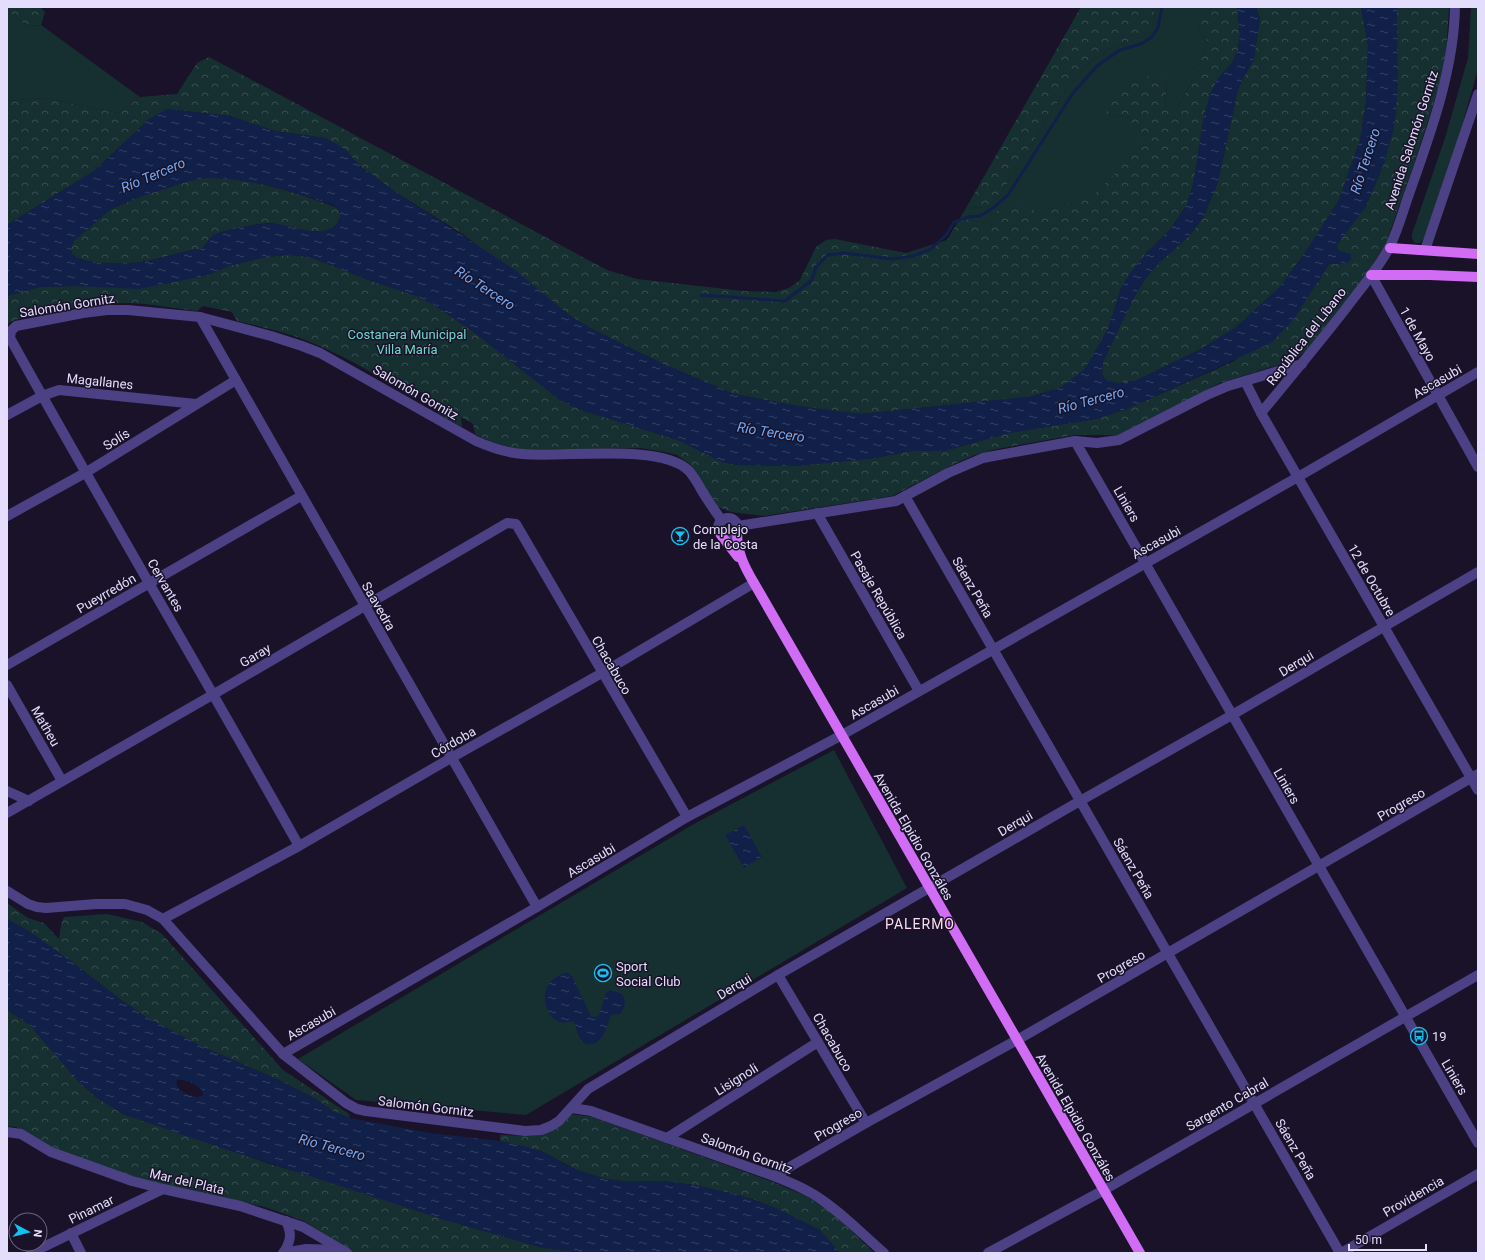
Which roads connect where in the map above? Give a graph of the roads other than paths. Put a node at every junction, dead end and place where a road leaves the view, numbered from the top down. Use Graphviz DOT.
graph roads {
  1 [pos="1455,7"];
  2 [pos="1478,94"];
  3 [pos="1390,248"];
  4 [pos="1425,250"];
  5 [pos="1478,254"];
  6 [pos="1371,275"];
  7 [pos="1478,277"];
  8 [pos="200,318"];
  9 [pos="10,338"];
  10 [pos="1302,364"];
  11 [pos="1478,372"];
  12 [pos="236,380"];
  13 [pos="1245,381"];
  14 [pos="1437,395"];
  15 [pos="42,396"];
  16 [pos="196,404"];
  17 [pos="1262,413"];
  18 [pos="7,415"];
  19 [pos="1075,441"];
  20 [pos="1478,467"];
  21 [pos="86,472"];
  22 [pos="1298,477"];
  23 [pos="301,496"];
  24 [pos="905,496"];
  25 [pos="817,513"];
  26 [pos="7,516"];
  27 [pos="722,521"];
  28 [pos="516,524"];
  29 [pos="737,529"];
  30 [pos="721,535"];
  31 [pos="742,561"];
  32 [pos="1146,562"];
  33 [pos="1478,572"];
  34 [pos="150,583"];
  35 [pos="754,583"];
  36 [pos="364,606"];
  37 [pos="1384,626"];
  38 [pos="994,649"];
  39 [pos="7,665"];
  40 [pos="602,673"];
  41 [pos="7,685"];
  42 [pos="919,691"];
  43 [pos="214,694"];
  44 [pos="1232,715"];
  45 [pos="842,735"];
  46 [pos="451,758"];
  47 [pos="1475,776"];
  48 [pos="62,781"];
  49 [pos="1478,790"];
  50 [pos="7,791"];
  51 [pos="29,801"];
  52 [pos="1080,801"];
  53 [pos="7,813"];
  54 [pos="687,817"];
  55 [pos="299,846"];
  56 [pos="1318,866"];
  57 [pos="928,888"];
  58 [pos="7,891"];
  59 [pos="537,907"];
  60 [pos="163,919"];
  61 [pos="1169,953"];
  62 [pos="778,974"];
  63 [pos="1478,975"];
  64 [pos="1406,1017"];
  65 [pos="1017,1040"];
  66 [pos="818,1042"];
  67 [pos="283,1054"];
  68 [pos="1255,1104"];
  69 [pos="572,1108"];
  70 [pos="866,1123"];
  71 [pos="7,1132"];
  72 [pos="667,1138"];
  73 [pos="1478,1143"];
  74 [pos="1478,1174"];
  75 [pos="774,1176"];
  76 [pos="163,1189"];
  77 [pos="1104,1190"];
  78 [pos="286,1221"];
  79 [pos="71,1233"];
  80 [pos="346,1252"];
  81 [pos="31,1253"];
  82 [pos="81,1253"];
  83 [pos="283,1253"];
  84 [pos="884,1253"];
  85 [pos="988,1253"];
  86 [pos="1140,1253"];
  87 [pos="1341,1253"];
  1 -- 3 [label="street, Avenida Salomón Gornitz"];
  2 -- 4 [label="street"];
  3 -- 4 [label="main road"];
  3 -- 6 [label="street, Avenida Salomón Gornitz"];
  4 -- 5 [label="main road"];
  6 -- 7 [label="main road"];
  6 -- 10 [label="street, República del Líbano"];
  6 -- 14 [label="street, 1 de Mayo"];
  8 -- 9 [label="street, Salomón Gornitz"];
  8 -- 12 [label="street, Saavedra"];
  8 -- 27 [label="street, Salomón Gornitz"];
  9 -- 15 [label="street, Cervantes"];
  10 -- 13 [label="street"];
  10 -- 17 [label="street, República del Líbano"];
  11 -- 14 [label="street, Ascasubi"];
  12 -- 16 [label="street, Solís"];
  12 -- 23 [label="street, Saavedra"];
  13 -- 17 [label="street, 12 de Octubre"];
  13 -- 19 [label="street"];
  14 -- 20 [label="street, 1 de Mayo"];
  14 -- 22 [label="street, Ascasubi"];
  15 -- 16 [label="street, Magallanes"];
  15 -- 18 [label="street, Magallanes"];
  15 -- 21 [label="street, Cervantes"];
  16 -- 21 [label="street, Solís"];
  17 -- 22 [label="street, 12 de Octubre"];
  19 -- 24 [label="street"];
  19 -- 32 [label="street, Liniers"];
  21 -- 26 [label="street, Solís"];
  21 -- 34 [label="street, Cervantes"];
  22 -- 32 [label="street, Ascasubi"];
  22 -- 37 [label="street, 12 de Octubre"];
  23 -- 34 [label="street, Pueyrredón"];
  23 -- 36 [label="street, Saavedra"];
  24 -- 25 [label="street"];
  24 -- 38 [label="street, Sáenz Peña"];
  25 -- 29 [label="street"];
  25 -- 42 [label="street, Pasaje República"];
  27 -- 29 [label="street"];
  27 -- 30 [label="street"];
  28 -- 36 [label="street, Garay"];
  28 -- 40 [label="street, Chacabuco"];
  29 -- 30 [label="street"];
  29 -- 31 [label="main road, Avenida Elpidio Gonzáles"];
  30 -- 31 [label="main road"];
  31 -- 35 [label="main road, Avenida Elpidio Gonzáles"];
  32 -- 38 [label="street, Ascasubi"];
  32 -- 44 [label="street, Liniers"];
  33 -- 37 [label="street, Derqui"];
  34 -- 39 [label="street, Pueyrredón"];
  34 -- 43 [label="street, Cervantes"];
  35 -- 40 [label="street, Córdoba"];
  35 -- 45 [label="main road, Avenida Elpidio Gonzáles"];
  36 -- 43 [label="street, Garay"];
  36 -- 46 [label="street, Saavedra"];
  37 -- 44 [label="street, Derqui"];
  37 -- 47 [label="street, 12 de Octubre"];
  38 -- 42 [label="street, Ascasubi"];
  38 -- 52 [label="street, Sáenz Peña"];
  40 -- 46 [label="street, Córdoba"];
  40 -- 54 [label="street, Chacabuco"];
  41 -- 48 [label="street, Matheu"];
  42 -- 45 [label="street, Ascasubi"];
  43 -- 48 [label="street, Garay"];
  43 -- 55 [label="street, Cervantes"];
  44 -- 52 [label="street, Derqui"];
  44 -- 56 [label="street, Liniers"];
  45 -- 54 [label="street, Ascasubi"];
  45 -- 57 [label="main road, Avenida Elpidio Gonzáles"];
  46 -- 55 [label="street, Córdoba"];
  46 -- 59 [label="street, Saavedra"];
  47 -- 49 [label="street, 12 de Octubre"];
  47 -- 56 [label="street, Progreso"];
  48 -- 51 [label="street, Garay"];
  50 -- 51 [label="street"];
  51 -- 53 [label="street, Garay"];
  52 -- 57 [label="street, Derqui"];
  52 -- 61 [label="street, Sáenz Peña"];
  54 -- 59 [label="street, Ascasubi"];
  55 -- 60 [label="street, Córdoba"];
  56 -- 61 [label="street, Progreso"];
  56 -- 64 [label="street, Liniers"];
  57 -- 62 [label="street, Derqui"];
  57 -- 65 [label="main road, Avenida Elpidio Gonzáles"];
  58 -- 60 [label="street, Salomón Gornitz"];
  59 -- 67 [label="street, Ascasubi"];
  60 -- 67 [label="street, Salomón Gornitz"];
  61 -- 65 [label="street, Progreso"];
  61 -- 68 [label="street, Sáenz Peña"];
  62 -- 66 [label="street, Chacabuco"];
  62 -- 69 [label="street, Derqui"];
  63 -- 64 [label="street, Sargento Cabral"];
  64 -- 68 [label="street, Sargento Cabral"];
  64 -- 73 [label="street, Liniers"];
  65 -- 70 [label="street, Progreso"];
  65 -- 77 [label="main road, Avenida Elpidio Gonzáles"];
  66 -- 70 [label="street, Chacabuco"];
  66 -- 72 [label="street, Lisignoli"];
  67 -- 69 [label="street, Salomón Gornitz"];
  68 -- 77 [label="street, Sargento Cabral"];
  68 -- 87 [label="street, Sáenz Peña"];
  69 -- 72 [label="street, Salomón Gornitz"];
  70 -- 75 [label="street, Progreso"];
  71 -- 76 [label="street, Mar del Plata"];
  72 -- 75 [label="street, Salomón Gornitz"];
  74 -- 87 [label="street, Providencia"];
  75 -- 84 [label="street, Salomón Gornitz"];
  76 -- 78 [label="street, Mar del Plata"];
  76 -- 79 [label="street, Pinamar"];
  77 -- 85 [label="street, Sargento Cabral"];
  77 -- 86 [label="main road, Avenida Elpidio Gonzáles"];
  78 -- 80 [label="street, Mar del Plata"];
  78 -- 83 [label="street"];
  79 -- 81 [label="street, Pinamar"];
  79 -- 82 [label="street"];
  80 -- 83 [label="street"];
}
